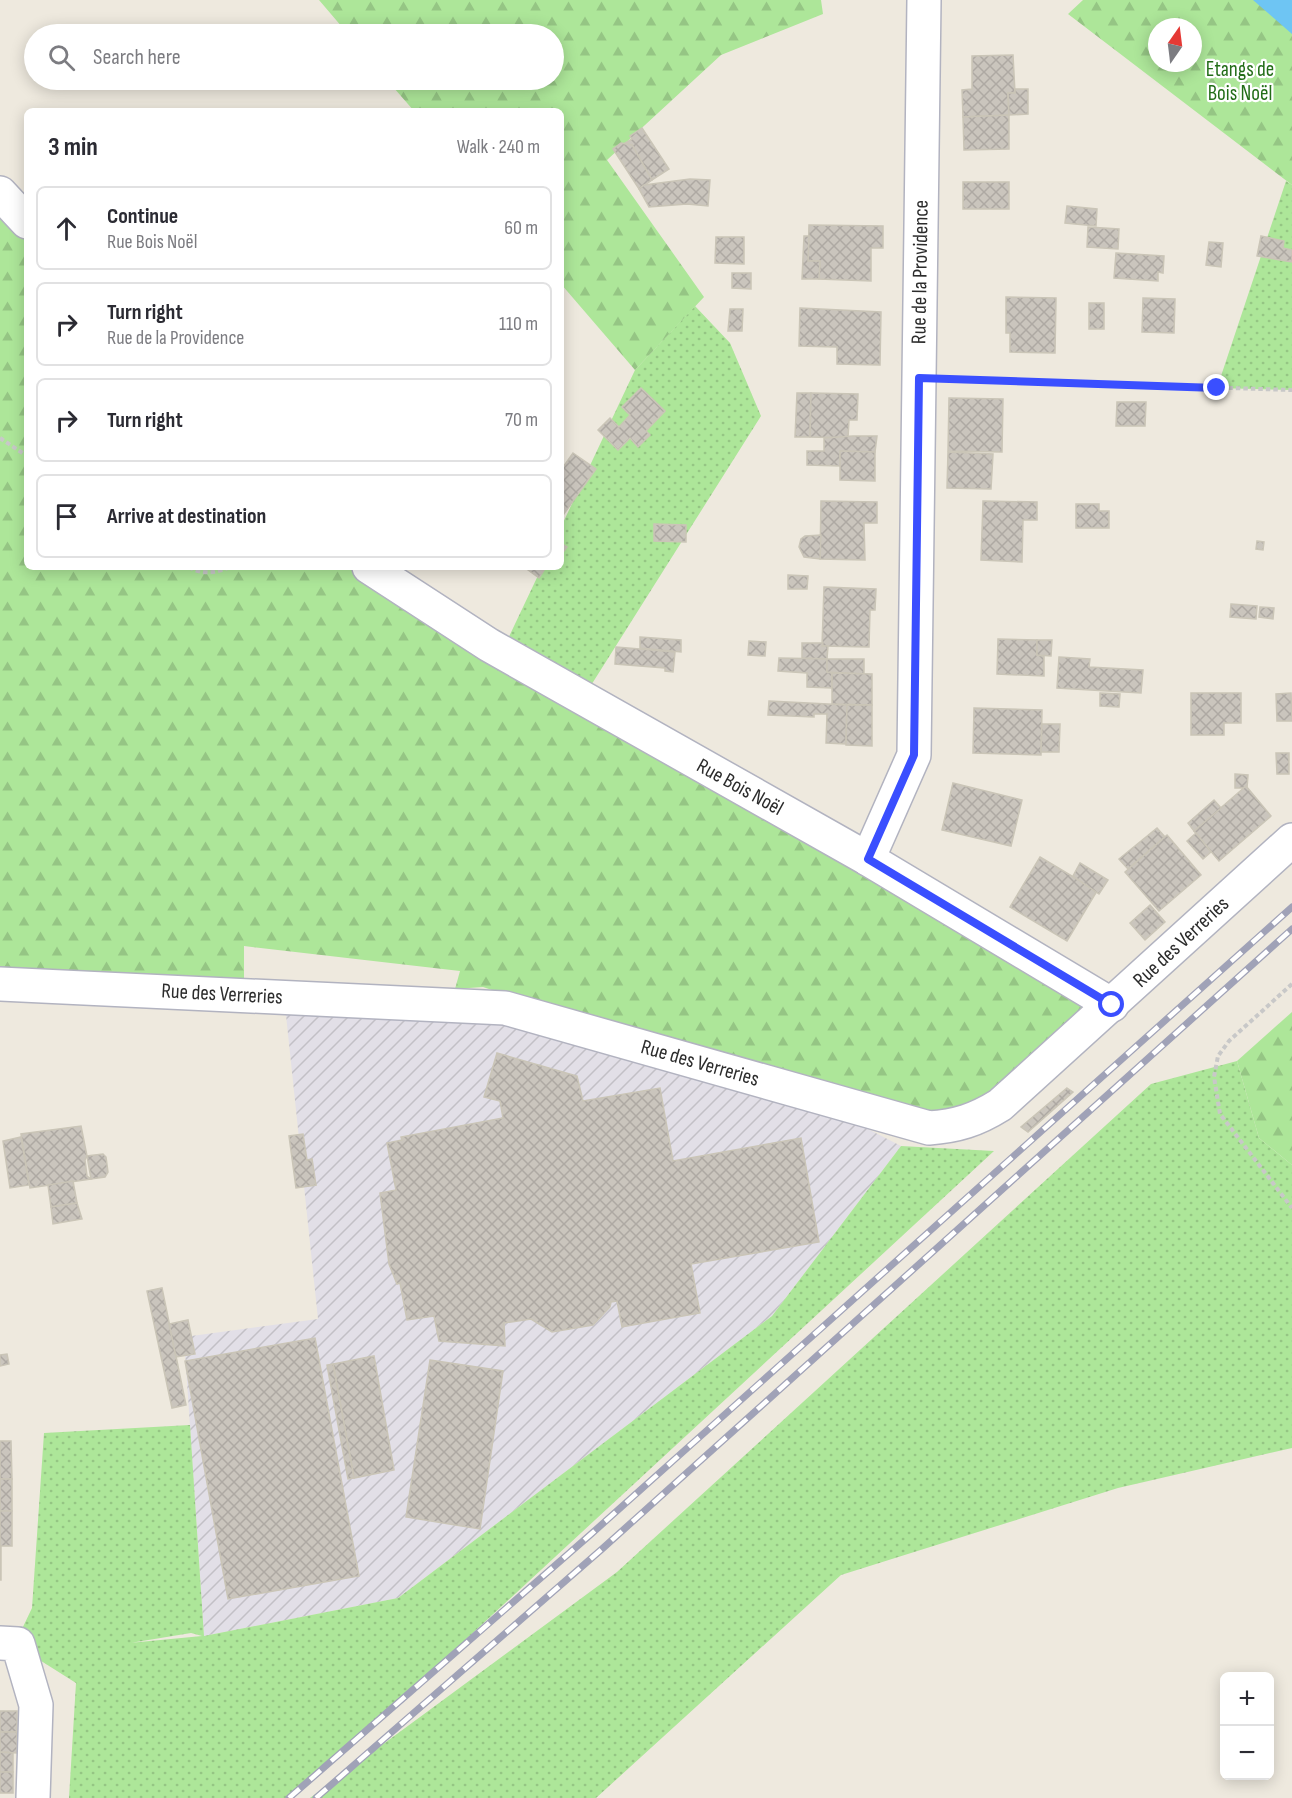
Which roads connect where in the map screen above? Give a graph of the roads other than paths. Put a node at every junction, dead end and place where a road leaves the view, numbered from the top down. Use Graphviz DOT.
graph roads {
  1 [pos="924,0"];
  2 [pos="0,193"];
  3 [pos="24,219"];
  4 [pos="374,570"];
  5 [pos="1292,840"];
  6 [pos="868,859"];
  7 [pos="0,984"];
  8 [pos="1112,1005"];
  9 [pos="0,1643"];
  10 [pos="33,1798"];
  1 -- 6 [label="street, Rue de la Providence"];
  2 -- 3 [label="street"];
  4 -- 6 [label="street, Rue Bois Noël"];
  5 -- 8 [label="street, Rue des Verreries"];
  6 -- 8 [label="street, Rue Bois Noël"];
  7 -- 8 [label="street, Rue des Verreries"];
  9 -- 10 [label="street"];
}
